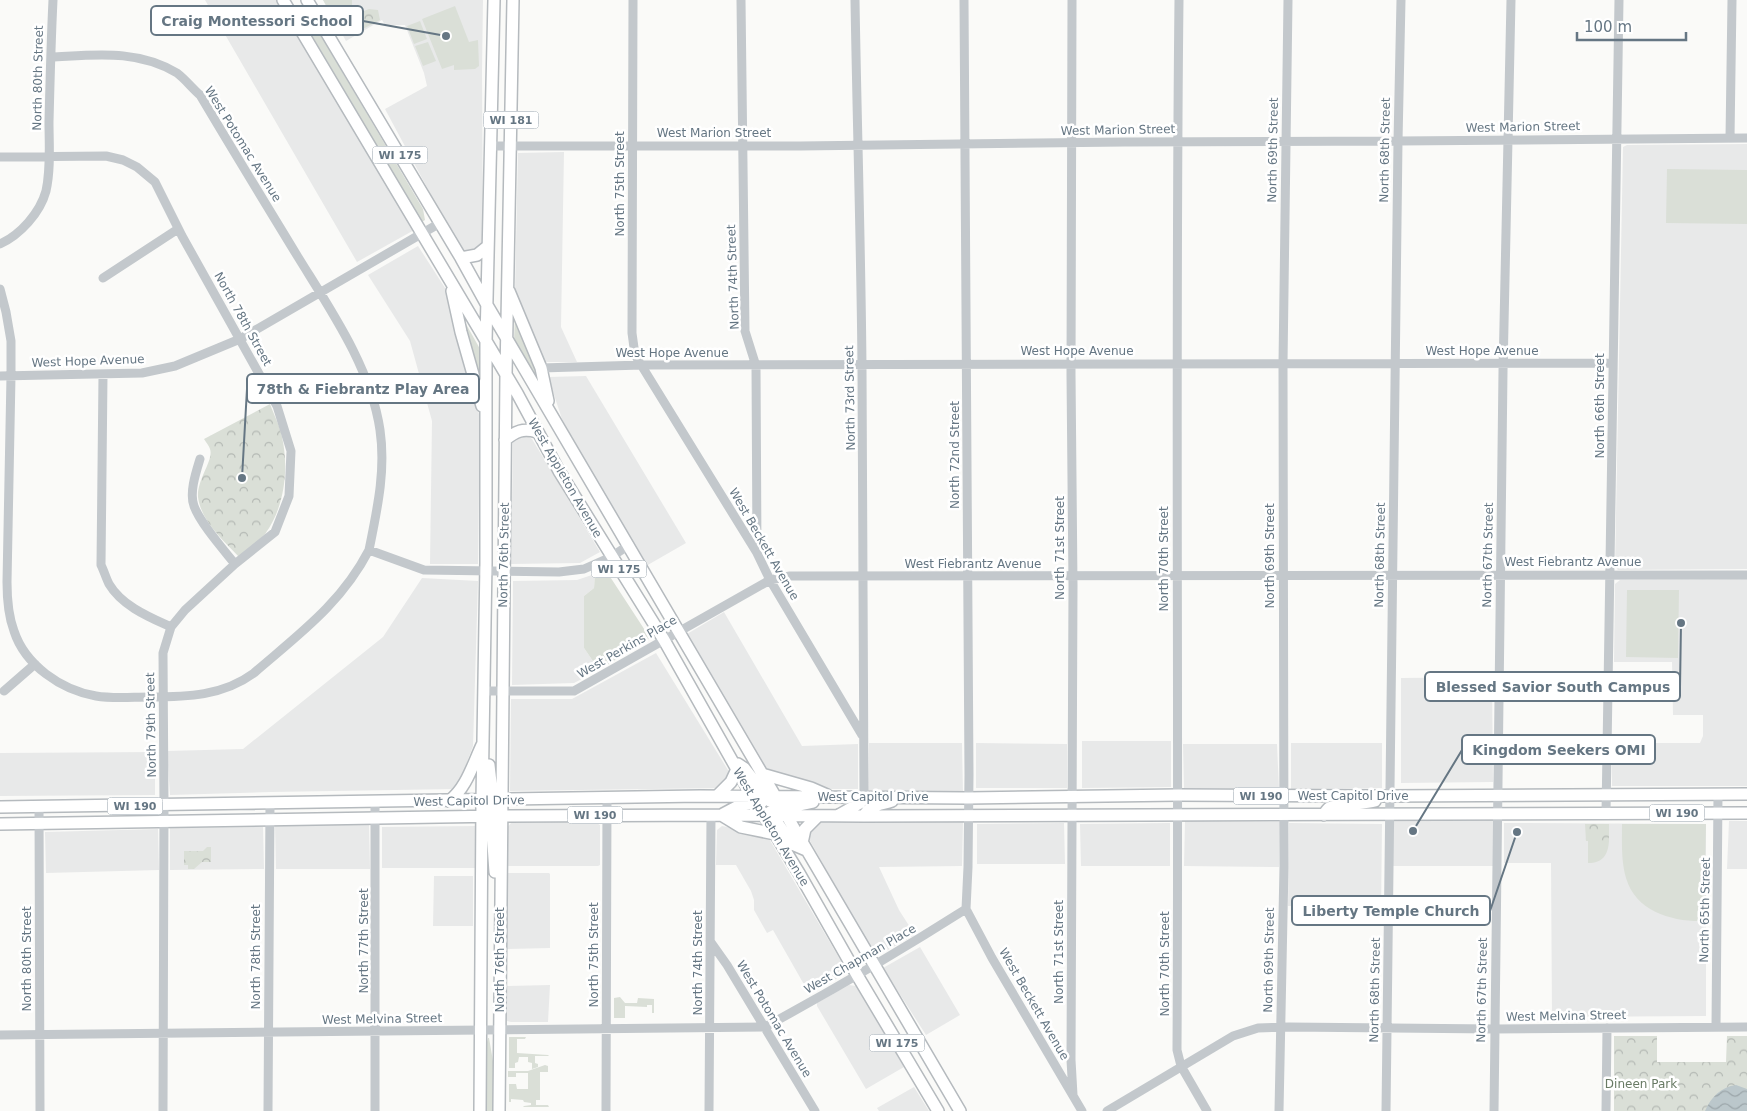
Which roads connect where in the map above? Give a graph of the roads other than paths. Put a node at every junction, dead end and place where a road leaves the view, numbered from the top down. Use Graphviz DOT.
graph roads {
  1 [pos="53,0"];
  2 [pos="283,0"];
  3 [pos="308,0"];
  4 [pos="494,0"];
  5 [pos="513,0"];
  6 [pos="633,0"];
  7 [pos="741,0"];
  8 [pos="855,0"];
  9 [pos="964,0"];
  10 [pos="1072,0"];
  11 [pos="1178,0"];
  12 [pos="1288,0"];
  13 [pos="1401,0"];
  14 [pos="1511,0"];
  15 [pos="1619,0"];
  16 [pos="1732,0"];
  17 [pos="51,57"];
  18 [pos="1618,138"];
  19 [pos="1730,138"];
  20 [pos="1747,138"];
  21 [pos="1509,140"];
  22 [pos="1177,141"];
  23 [pos="1286,141"];
  24 [pos="1398,141"];
  25 [pos="1071,143"];
  26 [pos="965,144"];
  27 [pos="510,145"];
  28 [pos="632,145"];
  29 [pos="857,145"];
  30 [pos="490,146"];
  31 [pos="742,146"];
  32 [pos="49,156"];
  33 [pos="0,157"];
  34 [pos="440,223"];
  35 [pos="178,229"];
  36 [pos="423,234"];
  37 [pos="0,244"];
  38 [pos="488,246"];
  39 [pos="461,258"];
  40 [pos="103,278"];
  41 [pos="449,280"];
  42 [pos="508,288"];
  43 [pos="0,289"];
  44 [pos="320,293"];
  45 [pos="487,305"];
  46 [pos="506,336"];
  47 [pos="240,339"];
  48 [pos="486,341"];
  49 [pos="1177,363"];
  50 [pos="1283,363"];
  51 [pos="1396,363"];
  52 [pos="1503,363"];
  53 [pos="1612,363"];
  54 [pos="1071,364"];
  55 [pos="642,365"];
  56 [pos="862,365"];
  57 [pos="967,365"];
  58 [pos="756,366"];
  59 [pos="541,368"];
  60 [pos="506,374"];
  61 [pos="103,375"];
  62 [pos="0,376"];
  63 [pos="11,376"];
  64 [pos="551,412"];
  65 [pos="486,420"];
  66 [pos="537,432"];
  67 [pos="505,440"];
  68 [pos="200,459"];
  69 [pos="628,546"];
  70 [pos="369,550"];
  71 [pos="757,553"];
  72 [pos="611,556"];
  73 [pos="235,564"];
  74 [pos="486,571"];
  75 [pos="504,571"];
  76 [pos="1611,574"];
  77 [pos="1392,575"];
  78 [pos="1500,575"];
  79 [pos="1747,575"];
  80 [pos="863,576"];
  81 [pos="968,576"];
  82 [pos="1073,576"];
  83 [pos="1177,576"];
  84 [pos="1283,576"];
  85 [pos="770,580"];
  86 [pos="4,582"];
  87 [pos="171,627"];
  88 [pos="678,631"];
  89 [pos="664,640"];
  90 [pos="34,664"];
  91 [pos="4,691"];
  92 [pos="484,691"];
  93 [pos="502,691"];
  94 [pos="162,697"];
  95 [pos="862,735"];
  96 [pos="483,745"];
  97 [pos="731,759"];
  98 [pos="737,769"];
  99 [pos="762,774"];
  100 [pos="1498,794"];
  101 [pos="1718,794"];
  102 [pos="1747,794"];
  103 [pos="1178,795"];
  104 [pos="1442,795"];
  105 [pos="1606,795"];
  106 [pos="717,796"];
  107 [pos="1283,796"];
  108 [pos="1389,796"];
  109 [pos="827,797"];
  110 [pos="864,797"];
  111 [pos="903,797"];
  112 [pos="606,798"];
  113 [pos="669,798"];
  114 [pos="968,798"];
  115 [pos="1073,798"];
  116 [pos="763,799"];
  117 [pos="492,800"];
  118 [pos="449,801"];
  119 [pos="376,802"];
  120 [pos="270,804"];
  121 [pos="164,805"];
  122 [pos="0,807"];
  123 [pos="39,807"];
  124 [pos="775,813"];
  125 [pos="1498,813"];
  126 [pos="1606,813"];
  127 [pos="1718,813"];
  128 [pos="1747,813"];
  129 [pos="1390,814"];
  130 [pos="606,815"];
  131 [pos="651,815"];
  132 [pos="716,815"];
  133 [pos="1178,815"];
  134 [pos="1284,815"];
  135 [pos="1324,815"];
  136 [pos="492,816"];
  137 [pos="818,816"];
  138 [pos="836,816"];
  139 [pos="864,816"];
  140 [pos="969,816"];
  141 [pos="1072,816"];
  142 [pos="376,818"];
  143 [pos="270,820"];
  144 [pos="164,822"];
  145 [pos="39,823"];
  146 [pos="0,824"];
  147 [pos="774,834"];
  148 [pos="804,847"];
  149 [pos="966,909"];
  150 [pos="710,941"];
  151 [pos="874,964"];
  152 [pos="857,975"];
  153 [pos="710,1027"];
  154 [pos="765,1027"];
  155 [pos="1280,1027"];
  156 [pos="1716,1027"];
  157 [pos="1747,1027"];
  158 [pos="1387,1028"];
  159 [pos="1607,1028"];
  160 [pos="480,1029"];
  161 [pos="500,1029"];
  162 [pos="607,1029"];
  163 [pos="1494,1029"];
  164 [pos="268,1032"];
  165 [pos="376,1032"];
  166 [pos="164,1033"];
  167 [pos="40,1034"];
  168 [pos="0,1035"];
  169 [pos="1181,1066"];
  170 [pos="1073,1095"];
  171 [pos="40,1111"];
  172 [pos="163,1111"];
  173 [pos="268,1111"];
  174 [pos="374,1111"];
  175 [pos="480,1111"];
  176 [pos="499,1111"];
  177 [pos="606,1111"];
  178 [pos="709,1111"];
  179 [pos="815,1111"];
  180 [pos="938,1111"];
  181 [pos="960,1111"];
  182 [pos="1082,1111"];
  183 [pos="1107,1111"];
  184 [pos="1207,1111"];
  185 [pos="1280,1111"];
  186 [pos="1386,1111"];
  187 [pos="1494,1111"];
  188 [pos="1606,1111"];
  1 -- 17 [label="street, North 80th Street"];
  2 -- 36 [label="main road, West Appleton Avenue / WI 175"];
  3 -- 34 [label="main road, West Appleton Avenue / WI 175"];
  4 -- 30 [label="main road, North 76th Street / WI 181"];
  5 -- 27 [label="main road, North 76th Street / WI 181"];
  6 -- 28 [label="street, North 75th Street"];
  7 -- 31 [label="street, North 74th Street"];
  8 -- 29 [label="street, North 73rd Street"];
  9 -- 26 [label="street, North 72nd Street"];
  10 -- 25 [label="street, North 71st Street"];
  11 -- 22 [label="street, North 70th Street"];
  12 -- 23 [label="street, North 69th Street"];
  13 -- 24 [label="street, North 68th Street"];
  14 -- 21 [label="street, North 67th Street"];
  15 -- 18 [label="street, North 66th Street"];
  16 -- 19 [label="street"];
  17 -- 32 [label="street, North 80th Street"];
  17 -- 44 [label="street, West Potomac Avenue"];
  18 -- 19 [label="street, West Marion Street"];
  18 -- 21 [label="street, West Marion Street"];
  18 -- 53 [label="street, North 66th Street"];
  19 -- 20 [label="street, West Marion Street"];
  21 -- 24 [label="street, West Marion Street"];
  21 -- 52 [label="street, North 67th Street"];
  22 -- 23 [label="street, West Marion Street"];
  22 -- 25 [label="street, West Marion Street"];
  22 -- 49 [label="street, North 70th Street"];
  23 -- 24 [label="street, West Marion Street"];
  23 -- 50 [label="street, North 69th Street"];
  24 -- 51 [label="street, North 68th Street"];
  25 -- 26 [label="street, West Marion Street"];
  25 -- 54 [label="street, North 71st Street"];
  26 -- 29 [label="street, West Marion Street"];
  26 -- 57 [label="street, North 72nd Street"];
  27 -- 28 [label="street, West Marion Street"];
  27 -- 30 [label="street, West Marion Street"];
  27 -- 42 [label="main road, North 76th Street / WI 181"];
  28 -- 31 [label="street, West Marion Street"];
  28 -- 55 [label="street, North 75th Street"];
  29 -- 31 [label="street, West Marion Street"];
  29 -- 56 [label="street, North 73rd Street"];
  30 -- 38 [label="main road, North 76th Street / WI 181"];
  31 -- 58 [label="street, North 74th Street"];
  32 -- 33 [label="street"];
  32 -- 35 [label="street, North 78th Street"];
  32 -- 37 [label="street, North 80th Street"];
  34 -- 36 [label="street, West Hope Avenue"];
  34 -- 39 [label="main road, West Appleton Avenue / WI 175"];
  35 -- 40 [label="street"];
  35 -- 47 [label="street, North 78th Street"];
  36 -- 41 [label="main road, West Appleton Avenue / WI 175"];
  36 -- 44 [label="street, West Hope Avenue"];
  38 -- 39 [label="main road"];
  38 -- 45 [label="main road, North 76th Street / WI 181"];
  39 -- 45 [label="main road, West Appleton Avenue / WI 175"];
  41 -- 48 [label="main road, West Appleton Avenue / WI 175"];
  41 -- 65 [label="main road"];
  42 -- 46 [label="main road, North 76th Street / WI 181"];
  42 -- 59 [label="main road"];
  43 -- 63 [label="street"];
  44 -- 47 [label="street, West Hope Avenue"];
  44 -- 70 [label="street"];
  45 -- 46 [label="main road, West Appleton Avenue / WI 175"];
  45 -- 48 [label="main road, North 76th Street / WI 181"];
  46 -- 60 [label="main road, North 76th Street / WI 181"];
  46 -- 64 [label="main road, West Appleton Avenue / WI 175"];
  47 -- 61 [label="street, West Hope Avenue"];
  47 -- 73 [label="street, North 78th Street"];
  48 -- 60 [label="main road, West Appleton Avenue / WI 175"];
  48 -- 65 [label="main road, North 76th Street / WI 181"];
  49 -- 50 [label="street, West Hope Avenue"];
  49 -- 54 [label="street, West Hope Avenue"];
  49 -- 83 [label="street, North 70th Street"];
  50 -- 51 [label="street, West Hope Avenue"];
  50 -- 84 [label="street, North 69th Street"];
  51 -- 52 [label="street, West Hope Avenue"];
  51 -- 77 [label="street, North 68th Street"];
  52 -- 53 [label="street, West Hope Avenue"];
  52 -- 78 [label="street, North 67th Street"];
  53 -- 76 [label="street, North 66th Street"];
  54 -- 57 [label="street, West Hope Avenue"];
  54 -- 82 [label="street, North 71st Street"];
  55 -- 58 [label="street, West Hope Avenue"];
  55 -- 59 [label="street, West Hope Avenue"];
  55 -- 71 [label="street, West Beckett Avenue"];
  56 -- 57 [label="street, West Hope Avenue"];
  56 -- 58 [label="street, West Hope Avenue"];
  56 -- 80 [label="street, North 73rd Street"];
  57 -- 81 [label="street, North 72nd Street"];
  58 -- 71 [label="street, North 74th Street"];
  59 -- 64 [label="main road"];
  60 -- 66 [label="main road, West Appleton Avenue / WI 175"];
  60 -- 67 [label="main road, North 76th Street / WI 181"];
  61 -- 63 [label="street, West Hope Avenue"];
  61 -- 87 [label="street"];
  62 -- 63 [label="street, West Hope Avenue"];
  63 -- 86 [label="street"];
  64 -- 69 [label="main road, West Appleton Avenue / WI 175"];
  65 -- 74 [label="main road, North 76th Street / WI 181"];
  66 -- 67 [label="main road"];
  66 -- 72 [label="main road, West Appleton Avenue / WI 175"];
  67 -- 75 [label="main road, North 76th Street / WI 181"];
  68 -- 73 [label="street"];
  69 -- 72 [label="street"];
  69 -- 88 [label="main road, West Appleton Avenue / WI 175"];
  70 -- 74 [label="street"];
  70 -- 94 [label="street"];
  71 -- 85 [label="street, West Beckett Avenue"];
  72 -- 75 [label="street"];
  72 -- 89 [label="main road, West Appleton Avenue / WI 175"];
  73 -- 87 [label="street, North 78th Street"];
  74 -- 75 [label="street"];
  74 -- 92 [label="main road, North 76th Street / WI 181"];
  75 -- 93 [label="main road, North 76th Street / WI 181"];
  76 -- 78 [label="street, West Fiebrantz Avenue"];
  76 -- 79 [label="street, West Fiebrantz Avenue"];
  76 -- 105 [label="street, North 66th Street"];
  77 -- 78 [label="street, West Fiebrantz Avenue"];
  77 -- 84 [label="street, West Fiebrantz Avenue"];
  77 -- 108 [label="street, North 68th Street"];
  78 -- 100 [label="street, North 67th Street"];
  80 -- 81 [label="street, West Fiebrantz Avenue"];
  80 -- 85 [label="street, West Fiebrantz Avenue"];
  80 -- 95 [label="street, North 73rd Street"];
  81 -- 82 [label="street, West Fiebrantz Avenue"];
  81 -- 114 [label="street, North 72nd Street"];
  82 -- 83 [label="street, West Fiebrantz Avenue"];
  82 -- 115 [label="street, North 71st Street"];
  83 -- 84 [label="street, West Fiebrantz Avenue"];
  83 -- 103 [label="street, North 70th Street"];
  84 -- 107 [label="street, North 69th Street"];
  85 -- 88 [label="street, West Perkins Place"];
  85 -- 95 [label="street, West Beckett Avenue"];
  86 -- 90 [label="street"];
  87 -- 94 [label="street, North 79th Street"];
  88 -- 89 [label="street, West Perkins Place"];
  88 -- 99 [label="main road, West Appleton Avenue / WI 175"];
  89 -- 93 [label="street, West Perkins Place"];
  89 -- 97 [label="main road, West Appleton Avenue / WI 175"];
  90 -- 91 [label="street"];
  90 -- 94 [label="street"];
  92 -- 93 [label="street, West Perkins Place"];
  92 -- 96 [label="main road, North 76th Street / WI 181"];
  93 -- 117 [label="main road, North 76th Street / WI 181"];
  94 -- 121 [label="street, North 79th Street"];
  95 -- 110 [label="street, North 73rd Street"];
  96 -- 117 [label="main road"];
  96 -- 118 [label="main road"];
  97 -- 98 [label="main road, West Appleton Avenue / WI 175"];
  97 -- 116 [label="main road"];
  98 -- 106 [label="main road"];
  98 -- 116 [label="main road, West Appleton Avenue / WI 175"];
  99 -- 109 [label="main road"];
  99 -- 116 [label="main road, West Appleton Avenue / WI 175"];
  100 -- 104 [label="main road, West Capitol Drive / WI 190"];
  100 -- 105 [label="main road, West Capitol Drive / WI 190"];
  100 -- 125 [label="street, North 67th Street"];
  101 -- 102 [label="main road, West Capitol Drive / WI 190"];
  101 -- 105 [label="main road, West Capitol Drive / WI 190"];
  101 -- 127 [label="street, North 65th Street"];
  103 -- 107 [label="main road, West Capitol Drive / WI 190"];
  103 -- 115 [label="main road, West Capitol Drive / WI 190"];
  103 -- 133 [label="street, North 70th Street"];
  104 -- 108 [label="main road, West Capitol Drive / WI 190"];
  104 -- 129 [label="main road"];
  105 -- 126 [label="street, North 66th Street"];
  106 -- 113 [label="main road, West Capitol Drive / WI 190"];
  106 -- 116 [label="main road, West Capitol Drive / WI 190"];
  107 -- 108 [label="main road, West Capitol Drive / WI 190"];
  107 -- 134 [label="street, North 69th Street"];
  108 -- 129 [label="street, North 68th Street"];
  108 -- 135 [label="main road"];
  109 -- 110 [label="main road, West Capitol Drive / WI 190"];
  109 -- 116 [label="main road, West Capitol Drive / WI 190"];
  109 -- 124 [label="main road"];
  110 -- 111 [label="main road, West Capitol Drive / WI 190"];
  110 -- 138 [label="main road"];
  111 -- 114 [label="main road, West Capitol Drive / WI 190"];
  111 -- 139 [label="main road"];
  112 -- 113 [label="main road, West Capitol Drive / WI 190"];
  112 -- 117 [label="main road, West Capitol Drive / WI 190"];
  112 -- 130 [label="street, North 75th Street"];
  113 -- 131 [label="main road"];
  114 -- 115 [label="main road, West Capitol Drive / WI 190"];
  114 -- 140 [label="street, North 72nd Street"];
  115 -- 141 [label="street, North 71st Street"];
  116 -- 124 [label="main road, West Appleton Avenue / WI 175"];
  116 -- 124 [label="main road, West Appleton Avenue / WI 175"];
  116 -- 132 [label="main road"];
  117 -- 118 [label="main road, West Capitol Drive / WI 190"];
  117 -- 136 [label="main road, North 76th Street / WI 181"];
  117 -- 136 [label="main road, North 76th Street / WI 181"];
  118 -- 119 [label="main road, West Capitol Drive / WI 190"];
  119 -- 120 [label="main road, West Capitol Drive / WI 190"];
  119 -- 142 [label="street, North 77th Street"];
  120 -- 121 [label="main road, West Capitol Drive / WI 190"];
  120 -- 143 [label="street, North 78th Street"];
  121 -- 123 [label="main road, West Capitol Drive / WI 190"];
  121 -- 144 [label="street, North 79th Street"];
  122 -- 123 [label="main road, West Capitol Drive / WI 190"];
  123 -- 145 [label="street, North 80th Street"];
  124 -- 132 [label="main road, West Capitol Drive / WI 190"];
  124 -- 137 [label="main road, West Capitol Drive / WI 190"];
  124 -- 147 [label="main road, West Appleton Avenue / WI 175"];
  124 -- 148 [label="main road, West Appleton Avenue / WI 175"];
  125 -- 126 [label="main road, West Capitol Drive / WI 190"];
  125 -- 129 [label="main road, West Capitol Drive / WI 190"];
  125 -- 163 [label="street, North 67th Street"];
  126 -- 127 [label="main road, West Capitol Drive / WI 190"];
  127 -- 128 [label="main road, West Capitol Drive / WI 190"];
  127 -- 156 [label="street, North 65th Street"];
  129 -- 135 [label="main road, West Capitol Drive / WI 190"];
  129 -- 158 [label="street, North 68th Street"];
  130 -- 131 [label="main road, West Capitol Drive / WI 190"];
  130 -- 136 [label="main road, West Capitol Drive / WI 190"];
  130 -- 162 [label="street, North 75th Street"];
  131 -- 132 [label="main road, West Capitol Drive / WI 190"];
  132 -- 147 [label="main road"];
  132 -- 150 [label="street, North 74th Street"];
  133 -- 134 [label="main road, West Capitol Drive / WI 190"];
  133 -- 141 [label="main road, West Capitol Drive / WI 190"];
  133 -- 169 [label="street, North 70th Street"];
  134 -- 135 [label="main road, West Capitol Drive / WI 190"];
  134 -- 155 [label="street, North 69th Street"];
  136 -- 142 [label="main road, West Capitol Drive / WI 190"];
  136 -- 160 [label="main road, North 76th Street / WI 181"];
  136 -- 161 [label="main road, North 76th Street / WI 181"];
  137 -- 138 [label="main road, West Capitol Drive / WI 190"];
  137 -- 148 [label="main road"];
  138 -- 139 [label="main road, West Capitol Drive / WI 190"];
  139 -- 140 [label="main road, West Capitol Drive / WI 190"];
  140 -- 141 [label="main road, West Capitol Drive / WI 190"];
  140 -- 149 [label="street, North 72nd Street"];
  141 -- 170 [label="street, North 71st Street"];
  142 -- 143 [label="main road, West Capitol Drive / WI 190"];
  142 -- 165 [label="street, North 77th Street"];
  143 -- 144 [label="main road, West Capitol Drive / WI 190"];
  143 -- 164 [label="street, North 78th Street"];
  144 -- 145 [label="main road, West Capitol Drive / WI 190"];
  144 -- 166 [label="street, North 79th Street"];
  145 -- 146 [label="main road, West Capitol Drive / WI 190"];
  145 -- 167 [label="street, North 80th Street"];
  147 -- 152 [label="main road, West Appleton Avenue / WI 175"];
  148 -- 151 [label="main road, West Appleton Avenue / WI 175"];
  149 -- 151 [label="street, West Chapman Place"];
  149 -- 170 [label="street, West Beckett Avenue"];
  150 -- 153 [label="street, North 74th Street"];
  150 -- 154 [label="street, West Potomac Avenue"];
  151 -- 152 [label="street, West Chapman Place"];
  151 -- 181 [label="main road, West Appleton Avenue / WI 175"];
  152 -- 154 [label="street, West Chapman Place"];
  152 -- 180 [label="main road, West Appleton Avenue / WI 175"];
  153 -- 154 [label="street, West Melvina Street"];
  153 -- 162 [label="street, West Melvina Street"];
  153 -- 178 [label="street, North 74th Street"];
  154 -- 179 [label="street, West Potomac Avenue"];
  155 -- 158 [label="street, West Melvina Street"];
  155 -- 169 [label="street, West Melvina Street"];
  155 -- 185 [label="street, North 69th Street"];
  156 -- 157 [label="street, West Melvina Street"];
  156 -- 159 [label="street, West Melvina Street"];
  158 -- 163 [label="street, West Melvina Street"];
  158 -- 186 [label="street, North 68th Street"];
  159 -- 163 [label="street, West Melvina Street"];
  159 -- 188 [label="street"];
  160 -- 161 [label="street, West Melvina Street"];
  160 -- 165 [label="street, West Melvina Street"];
  160 -- 175 [label="main road, North 76th Street / WI 181"];
  161 -- 162 [label="street, West Melvina Street"];
  161 -- 176 [label="main road, North 76th Street / WI 181"];
  162 -- 177 [label="street, North 75th Street"];
  163 -- 187 [label="street, North 67th Street"];
  164 -- 165 [label="street, West Melvina Street"];
  164 -- 166 [label="street, West Melvina Street"];
  164 -- 173 [label="street, North 78th Street"];
  165 -- 174 [label="street, North 77th Street"];
  166 -- 167 [label="street, West Melvina Street"];
  166 -- 172 [label="street, North 79th Street"];
  167 -- 168 [label="street, West Melvina Street"];
  167 -- 171 [label="street, North 80th Street"];
  169 -- 183 [label="street, West Melvina Street"];
  169 -- 184 [label="street, North 70th Street"];
  170 -- 182 [label="street, West Beckett Avenue"];
}
